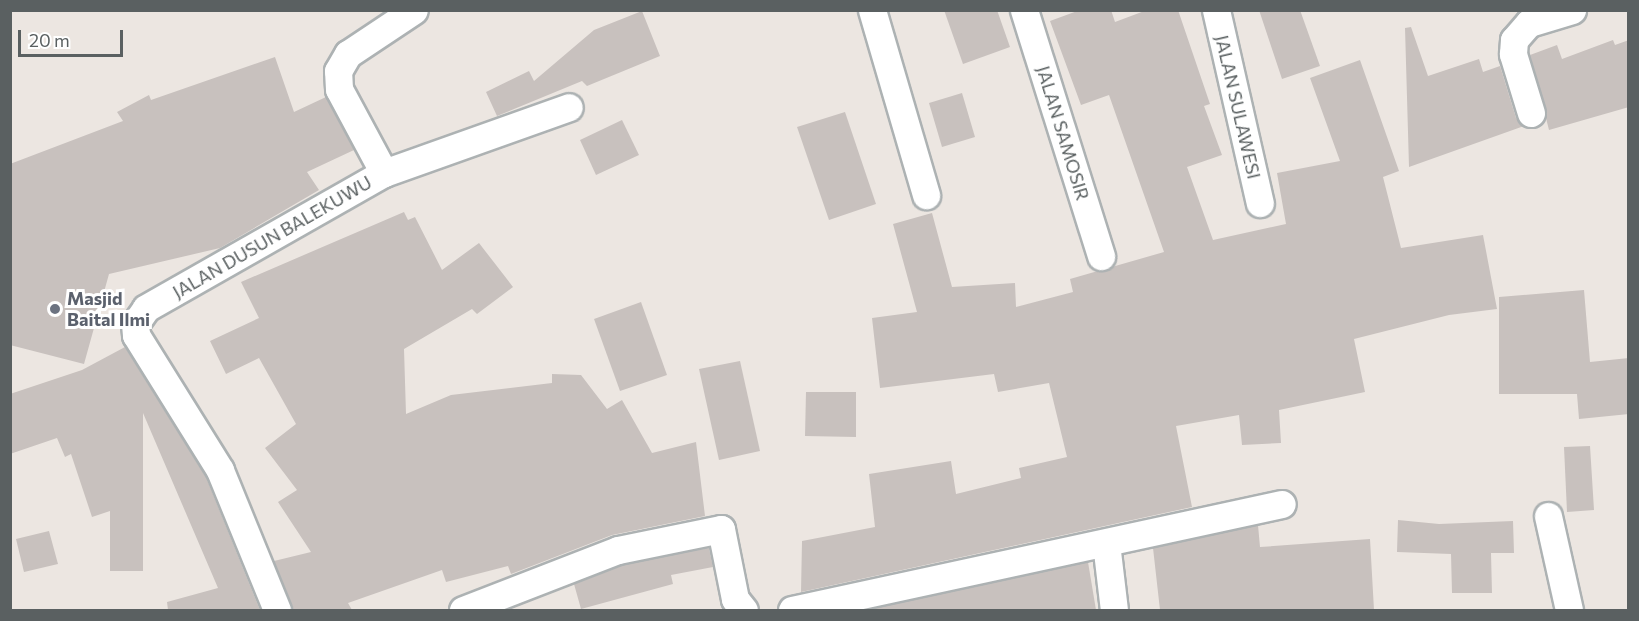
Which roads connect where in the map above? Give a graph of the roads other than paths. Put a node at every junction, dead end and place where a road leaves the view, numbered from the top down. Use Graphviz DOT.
graph roads {
  1 [pos="414,10"];
  2 [pos="872,10"];
  3 [pos="1024,10"];
  4 [pos="1216,10"];
  5 [pos="1572,10"];
  6 [pos="569,107"];
  7 [pos="1531,113"];
  8 [pos="384,173"];
  9 [pos="926,195"];
  10 [pos="1260,203"];
  11 [pos="1101,256"];
  12 [pos="1282,504"];
  13 [pos="1548,516"];
  14 [pos="1106,543"];
  15 [pos="277,610"];
  16 [pos="463,610"];
  17 [pos="744,610"];
  18 [pos="792,610"];
  19 [pos="1114,610"];
  20 [pos="1569,610"];
  1 -- 8 [label="street, JALAN DUSUN BALEKUWU"];
  2 -- 9 [label="street"];
  3 -- 11 [label="street, JALAN SAMOSIR"];
  4 -- 10 [label="street, JALAN SULAWESI"];
  5 -- 7 [label="street"];
  6 -- 8 [label="street"];
  8 -- 15 [label="street, JALAN DUSUN BALEKUWU"];
  12 -- 14 [label="street"];
  13 -- 20 [label="street"];
  14 -- 18 [label="street"];
  14 -- 19 [label="street"];
  16 -- 17 [label="street"];
}
